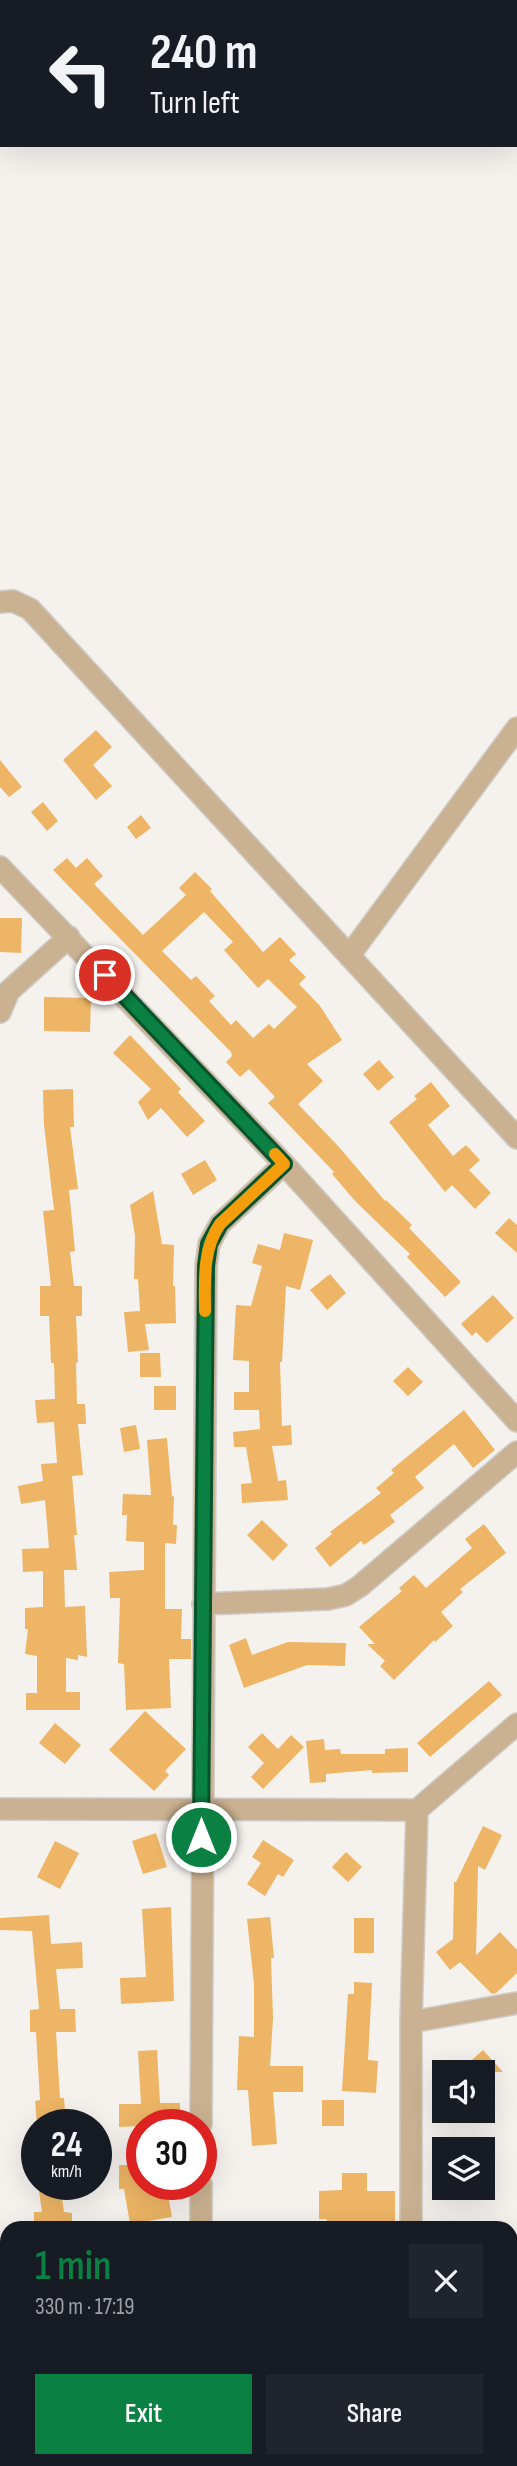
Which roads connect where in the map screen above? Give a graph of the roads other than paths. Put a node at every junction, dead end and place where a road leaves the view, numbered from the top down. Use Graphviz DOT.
graph roads {
  1 [pos="0,602"];
  2 [pos="517,728"];
  3 [pos="0,867"];
  4 [pos="69,937"];
  5 [pos="348,956"];
  6 [pos="0,1012"];
  7 [pos="517,1138"];
  8 [pos="284,1164"];
  9 [pos="517,1421"];
  10 [pos="517,1452"];
  11 [pos="203,1604"];
  12 [pos="517,1724"];
  13 [pos="0,1809"];
  14 [pos="201,1810"];
  15 [pos="417,1810"];
  16 [pos="517,2003"];
  17 [pos="411,2022"];
  18 [pos="201,2109"];
  19 [pos="201,2200"];
  20 [pos="201,2221"];
  21 [pos="411,2221"];
  1 -- 5 [label="street"];
  2 -- 5 [label="street"];
  3 -- 4 [label="street"];
  4 -- 6 [label="street"];
  4 -- 8 [label="street"];
  5 -- 7 [label="street"];
  8 -- 9 [label="street"];
  8 -- 11 [label="street"];
  10 -- 11 [label="street"];
  11 -- 14 [label="street"];
  12 -- 15 [label="street"];
  13 -- 14 [label="street"];
  14 -- 15 [label="street"];
  14 -- 18 [label="street"];
  15 -- 17 [label="street"];
  16 -- 17 [label="street"];
  17 -- 21 [label="street"];
  19 -- 20 [label="street"];
}
